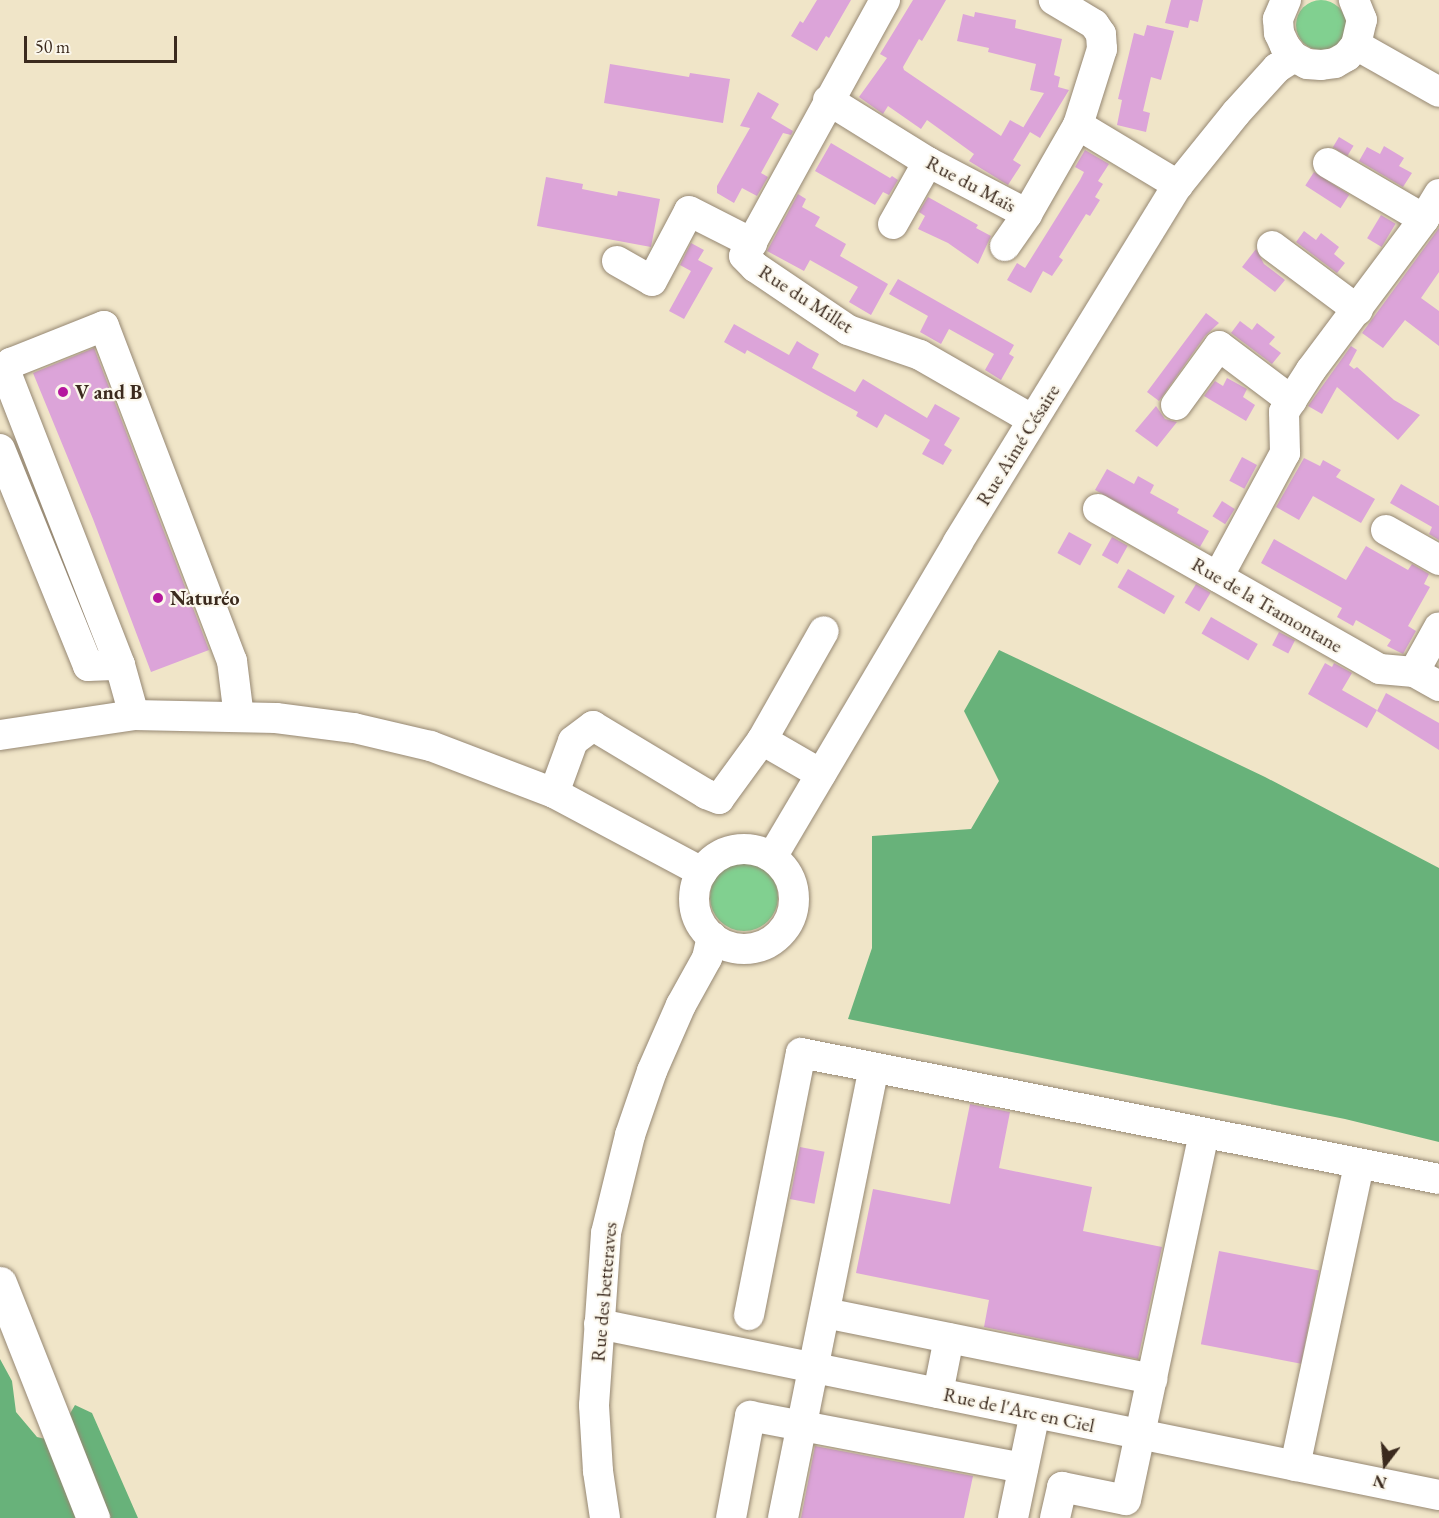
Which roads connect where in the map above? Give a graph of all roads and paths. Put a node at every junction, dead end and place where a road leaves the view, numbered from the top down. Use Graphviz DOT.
graph roads {
  1 [pos="885,0"];
  2 [pos="1054,0"];
  3 [pos="1286,0"];
  4 [pos="1354,0"];
  5 [pos="1356,45"];
  6 [pos="1294,57"];
  7 [pos="1439,92"];
  8 [pos="828,100"];
  9 [pos="1078,126"];
  10 [pos="928,162"];
  11 [pos="1328,163"];
  12 [pos="1178,185"];
  13 [pos="1439,194"];
  14 [pos="1027,214"];
  15 [pos="1424,219"];
  16 [pos="893,224"];
  17 [pos="752,243"];
  18 [pos="1005,246"];
  19 [pos="1272,246"];
  20 [pos="617,261"];
  21 [pos="1358,310"];
  22 [pos="3,378"];
  23 [pos="1292,400"];
  24 [pos="1176,405"];
  25 [pos="1033,420"];
  26 [pos="0,449"];
  27 [pos="1098,509"];
  28 [pos="1386,530"];
  29 [pos="70,540"];
  30 [pos="36,543"];
  31 [pos="1439,561"];
  32 [pos="1218,577"];
  33 [pos="1439,627"];
  34 [pos="824,631"];
  35 [pos="120,665"];
  36 [pos="1426,679"];
  37 [pos="134,714"];
  38 [pos="239,717"];
  39 [pos="0,735"];
  40 [pos="762,740"];
  41 [pos="821,774"];
  42 [pos="554,793"];
  43 [pos="772,857"];
  44 [pos="702,872"];
  45 [pos="712,937"];
  46 [pos="874,1068"];
  47 [pos="1204,1133"];
  48 [pos="1359,1164"];
  49 [pos="1439,1179"];
  50 [pos="0,1283"];
  51 [pos="825,1313"];
  52 [pos="749,1315"];
  53 [pos="599,1324"];
  54 [pos="949,1338"];
  55 [pos="813,1368"];
  56 [pos="1152,1379"];
  57 [pos="938,1393"];
  58 [pos="1035,1413"];
  59 [pos="802,1426"];
  60 [pos="1141,1435"];
  61 [pos="1295,1466"];
  62 [pos="1023,1468"];
  63 [pos="1439,1495"];
  64 [pos="93,1518"];
  65 [pos="605,1518"];
  66 [pos="731,1518"];
  67 [pos="783,1518"];
  68 [pos="1013,1518"];
  69 [pos="1055,1518"];
  1 -- 8 [label="street, Rue du Millet"];
  2 -- 9 [label="street, Rue du Maïs"];
  3 -- 6 [label="street"];
  4 -- 5 [label="street"];
  5 -- 6 [label="street"];
  5 -- 7 [label="street"];
  6 -- 12 [label="street, Rue Aimé Césaire"];
  8 -- 10 [label="street, Rue du Maïs"];
  8 -- 17 [label="street, Rue du Millet"];
  9 -- 12 [label="street"];
  9 -- 14 [label="street, Rue du Maïs"];
  10 -- 14 [label="street, Rue du Maïs"];
  10 -- 16 [label="street"];
  11 -- 15 [label="street"];
  12 -- 25 [label="street, Rue Aimé Césaire"];
  13 -- 15 [label="street"];
  14 -- 18 [label="street"];
  15 -- 21 [label="street"];
  17 -- 20 [label="street"];
  17 -- 25 [label="street, Rue du Millet"];
  19 -- 21 [label="street"];
  21 -- 23 [label="street"];
  22 -- 29 [label="street"];
  22 -- 38 [label="street"];
  23 -- 24 [label="street"];
  23 -- 32 [label="street"];
  25 -- 41 [label="street, Rue Aimé Césaire"];
  26 -- 30 [label="street"];
  27 -- 32 [label="street, Rue de la Tramontane"];
  28 -- 31 [label="street"];
  29 -- 30 [label="street"];
  29 -- 35 [label="street"];
  30 -- 35 [label="street"];
  32 -- 36 [label="street, Rue de la Tramontane"];
  33 -- 36 [label="street"];
  34 -- 40 [label="street"];
  35 -- 37 [label="street"];
  37 -- 38 [label="street"];
  37 -- 39 [label="street"];
  38 -- 42 [label="street"];
  40 -- 41 [label="street"];
  40 -- 42 [label="street"];
  41 -- 43 [label="street, Rue Aimé Césaire"];
  42 -- 44 [label="street"];
  43 -- 44 [label="street"];
  43 -- 45 [label="street"];
  44 -- 45 [label="street"];
  45 -- 53 [label="street, Rue des betteraves"];
  46 -- 47 [label="street"];
  46 -- 51 [label="street"];
  46 -- 52 [label="street"];
  47 -- 48 [label="street"];
  47 -- 56 [label="street"];
  48 -- 49 [label="street"];
  48 -- 61 [label="street"];
  50 -- 64 [label="main road"];
  51 -- 54 [label="street"];
  51 -- 55 [label="street"];
  53 -- 55 [label="street, Rue de l'Arc en Ciel"];
  53 -- 65 [label="street, Rue des betteraves"];
  54 -- 56 [label="street"];
  54 -- 57 [label="street"];
  55 -- 57 [label="street, Rue de l'Arc en Ciel"];
  55 -- 59 [label="street"];
  56 -- 60 [label="street"];
  57 -- 58 [label="street, Rue de l'Arc en Ciel"];
  58 -- 60 [label="street, Rue de l'Arc en Ciel"];
  58 -- 62 [label="street"];
  59 -- 62 [label="street"];
  59 -- 66 [label="street"];
  59 -- 67 [label="street"];
  60 -- 61 [label="street, Rue de l'Arc en Ciel"];
  60 -- 69 [label="street"];
  61 -- 63 [label="street, Rue de l'Arc en Ciel"];
  62 -- 68 [label="street"];
}
